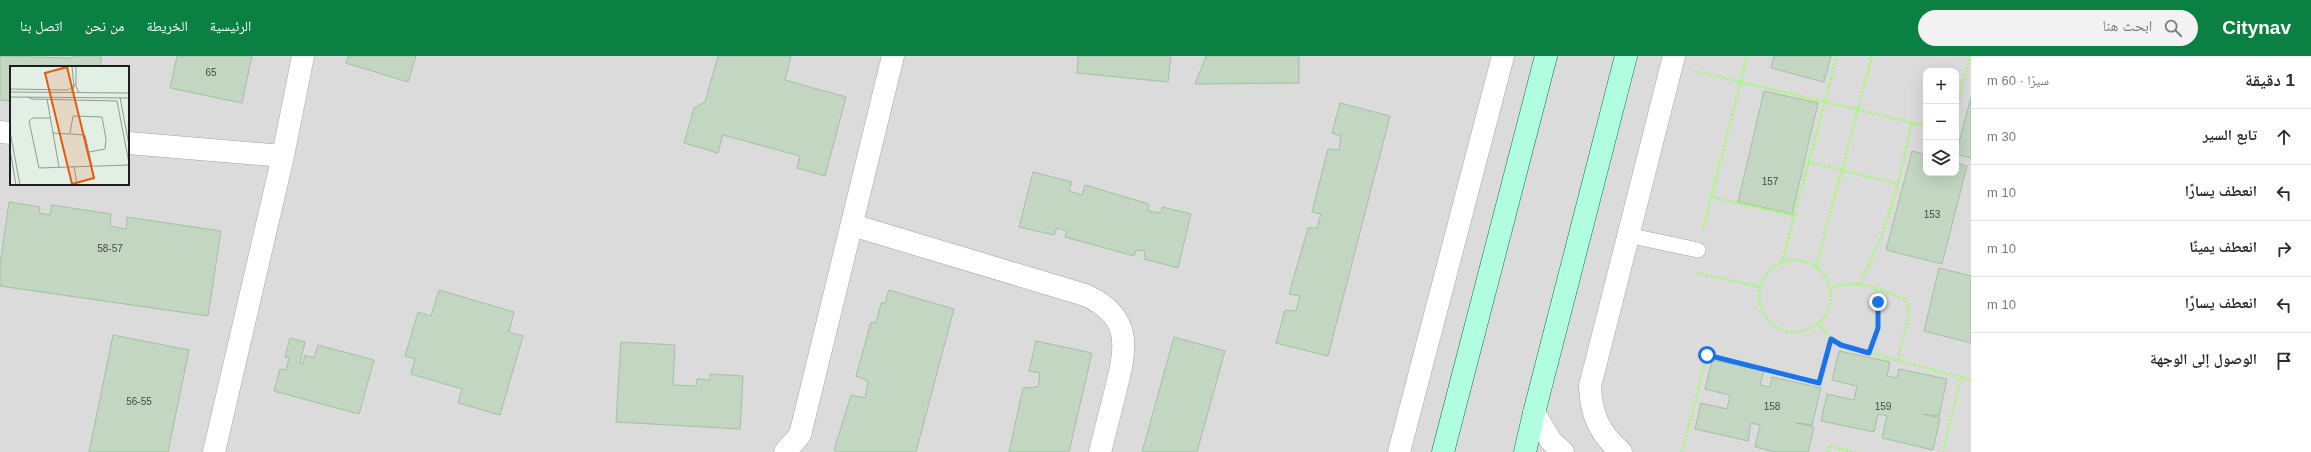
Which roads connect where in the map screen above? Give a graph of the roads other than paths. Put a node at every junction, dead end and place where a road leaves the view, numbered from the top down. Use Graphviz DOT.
graph roads {
  1 [pos="303,56"];
  2 [pos="893,56"];
  3 [pos="1503,56"];
  4 [pos="1546,56"];
  5 [pos="1626,56"];
  6 [pos="1673,60"];
  7 [pos="0,132"];
  8 [pos="10,133"];
  9 [pos="129,143"];
  10 [pos="283,156"];
  11 [pos="852,225"];
  12 [pos="1627,235"];
  13 [pos="1698,250"];
  14 [pos="1534,413"];
  15 [pos="214,452"];
  16 [pos="786,452"];
  17 [pos="1100,452"];
  18 [pos="1399,452"];
  19 [pos="1443,452"];
  20 [pos="1526,452"];
  21 [pos="1563,452"];
  22 [pos="1621,452"];
  1 -- 10 [label="street"];
  2 -- 11 [label="street"];
  3 -- 18 [label="street"];
  4 -- 19 [label="street"];
  5 -- 14 [label="street"];
  6 -- 12 [label="street"];
  7 -- 8 [label="street"];
  9 -- 10 [label="street"];
  10 -- 15 [label="street"];
  11 -- 16 [label="street"];
  11 -- 17 [label="street"];
  12 -- 13 [label="lane"];
  12 -- 22 [label="street"];
  14 -- 20 [label="street"];
  14 -- 21 [label="street"];
}
